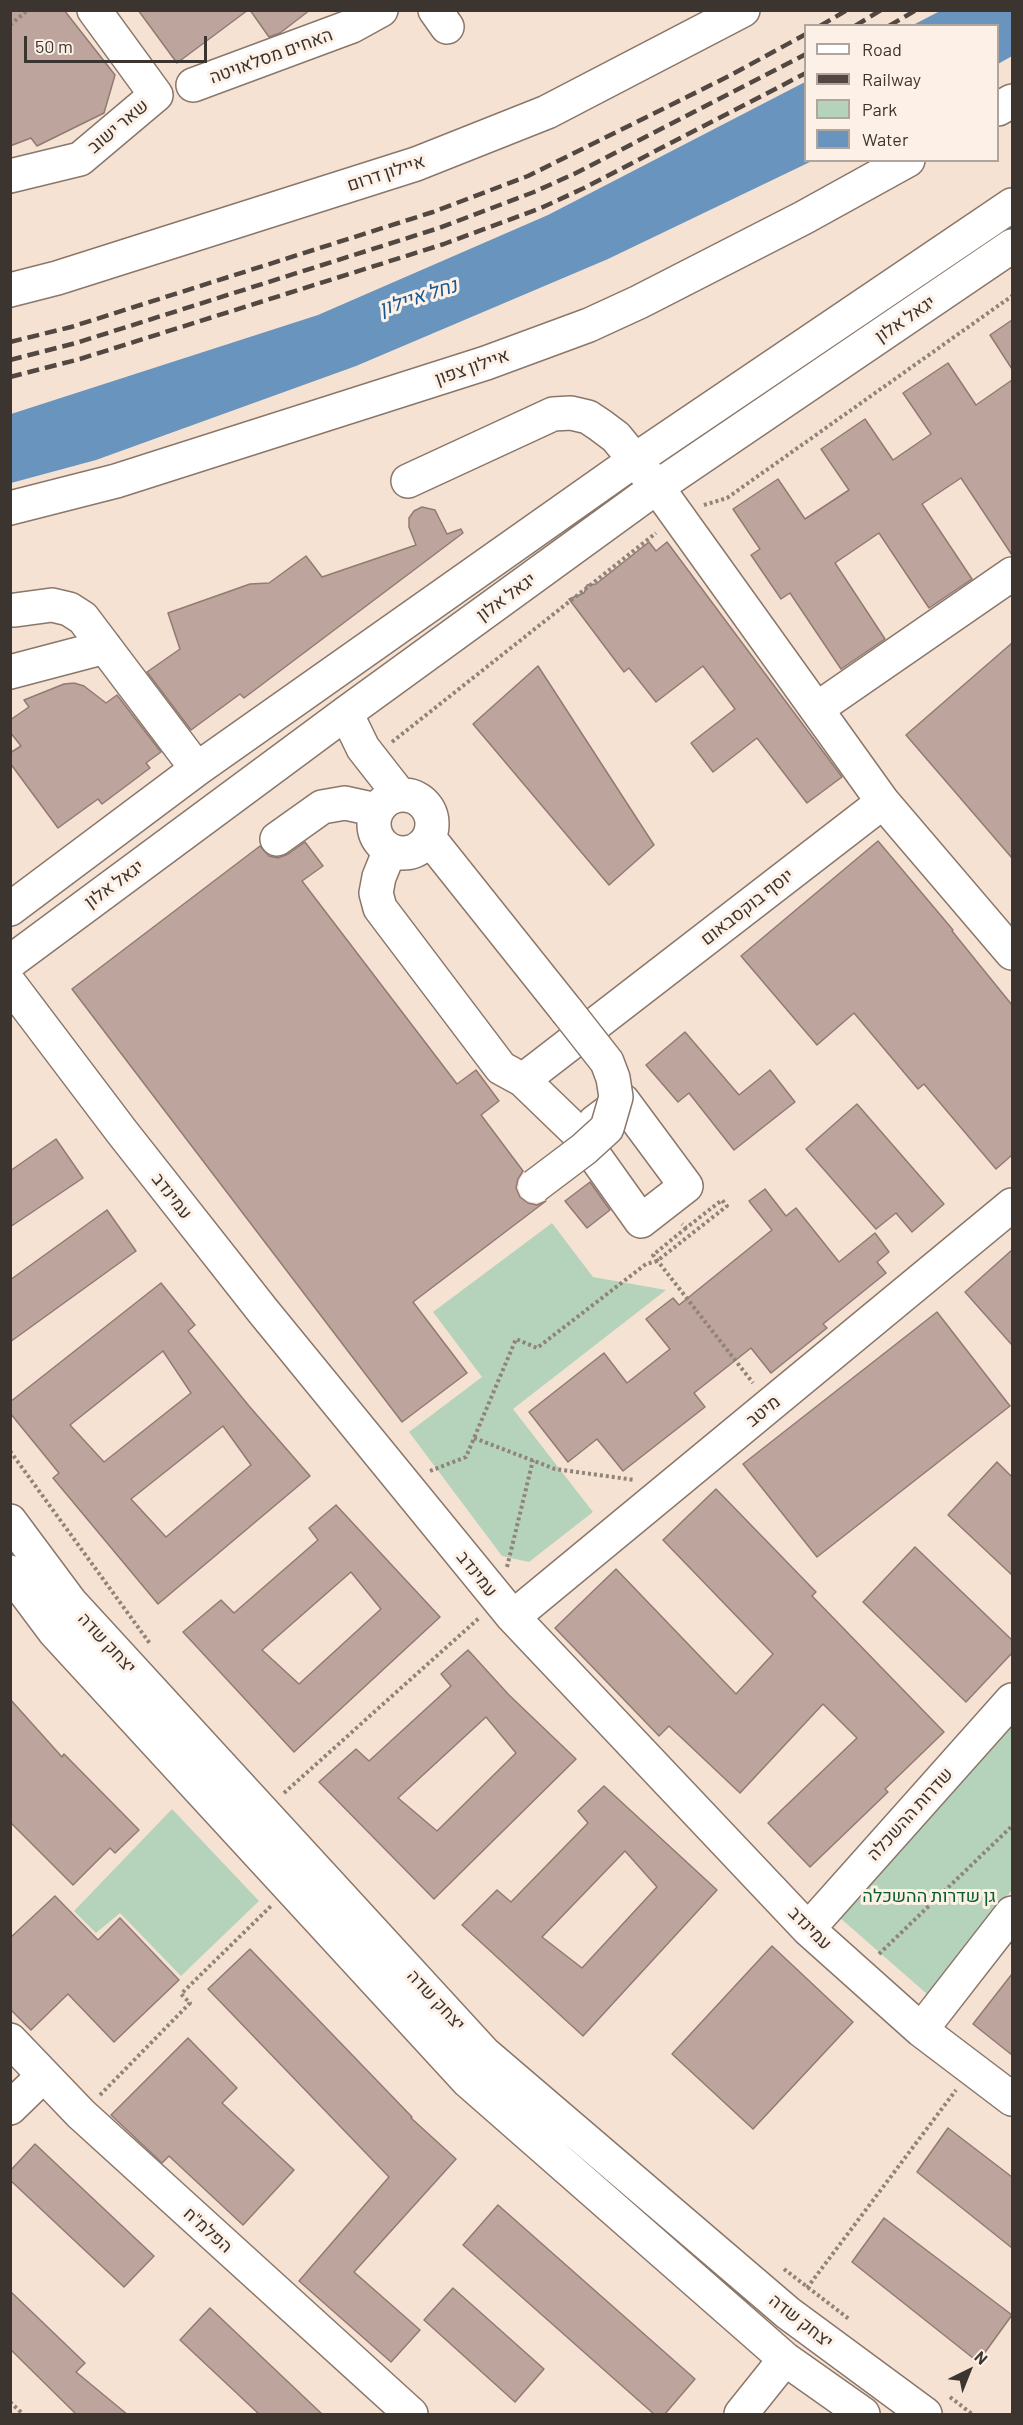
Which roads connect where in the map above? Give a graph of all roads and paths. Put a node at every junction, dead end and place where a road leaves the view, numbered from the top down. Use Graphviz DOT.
graph roads {
  1 [pos="28,10"];
  2 [pos="94,10"];
  3 [pos="381,10"];
  4 [pos="743,10"];
  5 [pos="10,25"];
  6 [pos="193,85"];
  7 [pos="904,162"];
  8 [pos="10,176"];
  9 [pos="1012,205"];
  10 [pos="1012,246"];
  11 [pos="10,290"];
  12 [pos="635,460"];
  13 [pos="408,481"];
  14 [pos="657,487"];
  15 [pos="10,508"];
  16 [pos="1012,574"];
  17 [pos="15,610"];
  18 [pos="105,647"];
  19 [pos="10,672"];
  20 [pos="818,708"];
  21 [pos="346,713"];
  22 [pos="197,769"];
  23 [pos="388,802"];
  24 [pos="883,802"];
  25 [pos="429,838"];
  26 [pos="277,839"];
  27 [pos="390,850"];
  28 [pos="10,909"];
  29 [pos="1012,952"];
  30 [pos="10,962"];
  31 [pos="10,984"];
  32 [pos="523,1080"];
  33 [pos="579,1134"];
  34 [pos="535,1186"];
  35 [pos="666,1202"];
  36 [pos="1012,1205"];
  37 [pos="686,1228"];
  38 [pos="657,1261"];
  39 [pos="770,1405"];
  40 [pos="474,1438"];
  41 [pos="533,1461"];
  42 [pos="427,1473"];
  43 [pos="672,1486"];
  44 [pos="10,1521"];
  45 [pos="10,1572"];
  46 [pos="506,1609"];
  47 [pos="1012,1700"];
  48 [pos="263,1812"];
  49 [pos="1012,1826"];
  50 [pos="290,1888"];
  51 [pos="1012,1913"];
  52 [pos="808,1929"];
  53 [pos="858,1974"];
  54 [pos="921,2030"];
  55 [pos="10,2040"];
  56 [pos="973,2068"];
  57 [pos="43,2076"];
  58 [pos="1012,2100"];
  59 [pos="10,2108"];
  60 [pos="81,2114"];
  61 [pos="788,2313"];
  62 [pos="785,2359"];
  63 [pos="10,2402"];
  64 [pos="23,2415"];
  65 [pos="411,2415"];
  66 [pos="741,2415"];
  67 [pos="863,2415"];
  68 [pos="925,2415"];
  1 -- 5 [label="path"];
  2 -- 8 [label="main road, שאר ישוב"];
  3 -- 6 [label="main road, האחים מסלאויטה"];
  4 -- 11 [label="main road, איילון דרום"];
  7 -- 15 [label="main road, איילון צפון"];
  9 -- 12 [label="main road, יגאל אלון"];
  10 -- 14 [label="main road, יגאל אלון"];
  12 -- 13 [label="main road"];
  12 -- 14 [label="main road"];
  12 -- 22 [label="main road, יגאל אלון"];
  14 -- 20 [label="main road"];
  14 -- 21 [label="main road, יגאל אלון"];
  16 -- 20 [label="main road"];
  17 -- 18 [label="main road"];
  18 -- 19 [label="main road"];
  18 -- 22 [label="main road"];
  20 -- 24 [label="main road"];
  21 -- 23 [label="main road"];
  21 -- 30 [label="main road, יגאל אלון"];
  22 -- 28 [label="main road, יגאל אלון"];
  23 -- 25 [label="main road"];
  23 -- 26 [label="main road"];
  23 -- 27 [label="main road"];
  24 -- 29 [label="main road"];
  24 -- 32 [label="main road, יוסף בוקסבאום"];
  25 -- 27 [label="main road"];
  25 -- 34 [label="main road, bridge"];
  27 -- 32 [label="main road"];
  31 -- 46 [label="main road, עמינדב"];
  32 -- 33 [label="main road"];
  33 -- 35 [label="main road"];
  33 -- 35 [label="main road"];
  35 -- 37 [label="path"];
  36 -- 39 [label="main road, מיטב"];
  37 -- 38 [label="path"];
  37 -- 38 [label="path"];
  38 -- 39 [label="path"];
  38 -- 40 [label="path"];
  39 -- 43 [label="main road, מיטב"];
  40 -- 41 [label="path"];
  40 -- 42 [label="path"];
  41 -- 43 [label="path"];
  41 -- 46 [label="path"];
  43 -- 46 [label="main road, מיטב"];
  44 -- 48 [label="main road, יצחק שדה"];
  45 -- 50 [label="main road, יצחק שדה"];
  46 -- 48 [label="path"];
  46 -- 52 [label="main road, עמינדב"];
  47 -- 52 [label="main road, שדרות ההשכלה"];
  48 -- 61 [label="main road, יצחק שדה"];
  49 -- 53 [label="path"];
  50 -- 60 [label="path"];
  50 -- 62 [label="main road, יצחק שדה"];
  51 -- 54 [label="main road"];
  52 -- 53 [label="main road, עמינדב"];
  53 -- 54 [label="main road, עמינדב"];
  54 -- 56 [label="main road, עמינדב"];
  55 -- 57 [label="main road, הפלמ\"ח"];
  56 -- 58 [label="main road, עמינדב"];
  56 -- 61 [label="path"];
  57 -- 59 [label="main road"];
  57 -- 60 [label="main road, הפלמ\"ח"];
  60 -- 65 [label="main road, הפלמ\"ח"];
  61 -- 68 [label="main road, יצחק שדה"];
  62 -- 66 [label="main road"];
  62 -- 67 [label="main road, יצחק שדה"];
  63 -- 64 [label="path"];
}
